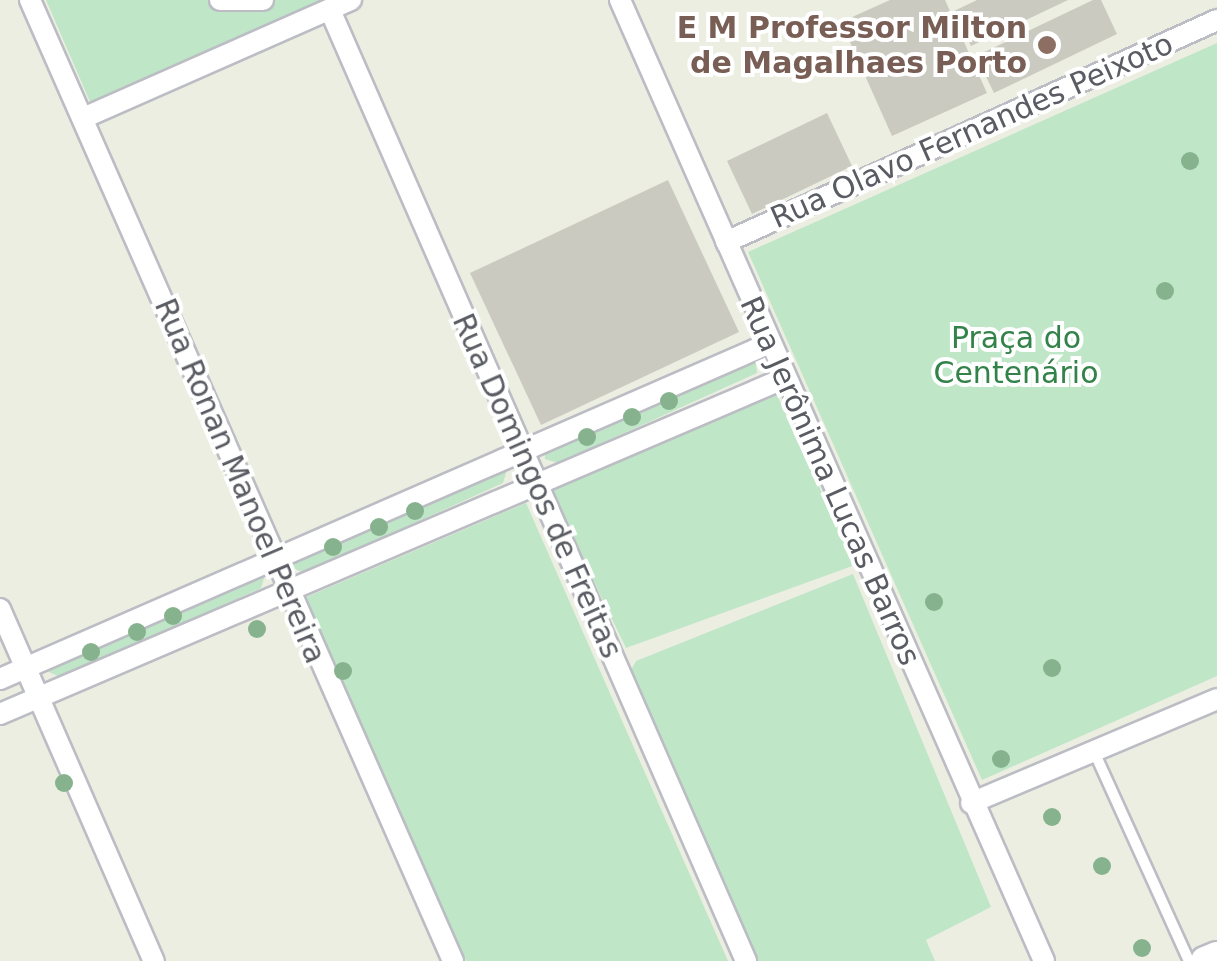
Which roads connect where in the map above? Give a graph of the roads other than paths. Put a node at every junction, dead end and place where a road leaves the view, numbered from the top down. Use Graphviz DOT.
graph roads {
  1 [pos="30,0"];
  2 [pos="220,0"];
  3 [pos="264,0"];
  4 [pos="351,0"];
  5 [pos="620,0"];
  6 [pos="330,10"];
  7 [pos="1217,20"];
  8 [pos="83,118"];
  9 [pos="726,242"];
  10 [pos="770,343"];
  11 [pos="785,378"];
  12 [pos="522,454"];
  13 [pos="536,482"];
  14 [pos="272,559"];
  15 [pos="284,588"];
  16 [pos="0,609"];
  17 [pos="26,668"];
  18 [pos="0,679"];
  19 [pos="38,697"];
  20 [pos="1217,699"];
  21 [pos="0,714"];
  22 [pos="1096,756"];
  23 [pos="971,804"];
  24 [pos="1217,956"];
  25 [pos="154,961"];
  26 [pos="453,961"];
  27 [pos="746,961"];
  28 [pos="1044,961"];
  29 [pos="1189,961"];
  30 [pos="1205,961"];
  1 -- 8 [label="street, Rua Ronan Manoel Pereira"];
  2 -- 3 [label="street"];
  4 -- 6 [label="street"];
  5 -- 9 [label="street, Rua Jerônima Lucas Barros"];
  6 -- 8 [label="street"];
  6 -- 12 [label="street, Rua Domingos de Freitas"];
  7 -- 9 [label="street, Rua Olavo Fernandes Peixoto"];
  8 -- 14 [label="street, Rua Ronan Manoel Pereira"];
  9 -- 10 [label="street, Rua Jerônima Lucas Barros"];
  10 -- 11 [label="street, Rua Jerônima Lucas Barros"];
  10 -- 12 [label="street"];
  11 -- 13 [label="street"];
  11 -- 23 [label="street, Rua Jerônima Lucas Barros"];
  12 -- 13 [label="street, Rua Domingos de Freitas"];
  12 -- 14 [label="street"];
  13 -- 15 [label="street"];
  13 -- 27 [label="street, Rua Domingos de Freitas"];
  14 -- 15 [label="street, Rua Ronan Manoel Pereira"];
  14 -- 17 [label="street"];
  15 -- 19 [label="street"];
  15 -- 26 [label="street, Rua Ronan Manoel Pereira"];
  16 -- 17 [label="street"];
  17 -- 18 [label="street"];
  17 -- 19 [label="street"];
  19 -- 21 [label="street"];
  19 -- 25 [label="street"];
  20 -- 22 [label="street"];
  22 -- 23 [label="street"];
  22 -- 29 [label="lane"];
  23 -- 28 [label="street, Rua Jerônima Lucas Barros"];
  24 -- 30 [label="street"];
}
